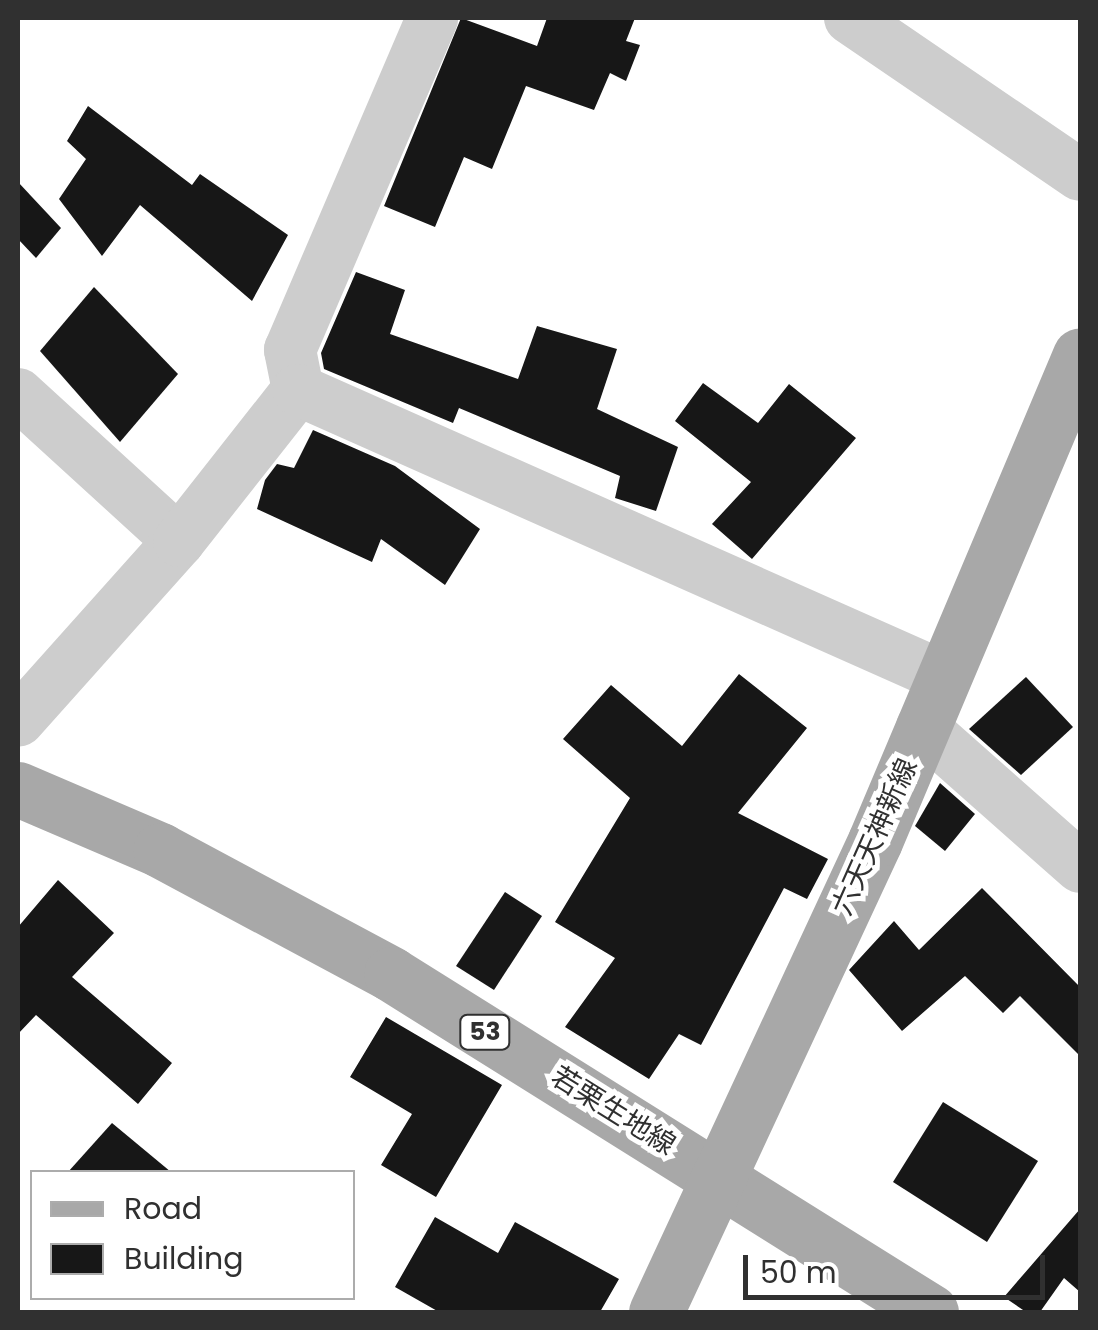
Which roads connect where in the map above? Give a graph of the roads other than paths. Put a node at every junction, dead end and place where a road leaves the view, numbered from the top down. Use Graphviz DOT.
graph roads {
  1 [pos="432,18"];
  2 [pos="850,18"];
  3 [pos="1080,174"];
  4 [pos="1080,355"];
  5 [pos="298,390"];
  6 [pos="18,394"];
  7 [pos="179,541"];
  8 [pos="944,677"];
  9 [pos="18,721"];
  10 [pos="922,727"];
  11 [pos="18,789"];
  12 [pos="1080,868"];
  13 [pos="720,1180"];
  14 [pos="656,1312"];
  15 [pos="932,1312"];
  1 -- 5 [label="street"];
  2 -- 3 [label="street"];
  4 -- 8 [label="main road, 六天天神新線"];
  5 -- 7 [label="street"];
  5 -- 8 [label="street"];
  6 -- 7 [label="street"];
  7 -- 9 [label="street"];
  8 -- 10 [label="main road, 六天天神新線"];
  10 -- 12 [label="street"];
  10 -- 13 [label="main road, 六天天神新線"];
  11 -- 13 [label="main road, 若栗生地線 / 53"];
  13 -- 14 [label="main road, 六天天神新線"];
  13 -- 15 [label="main road, 若栗生地線 / 53"];
}
